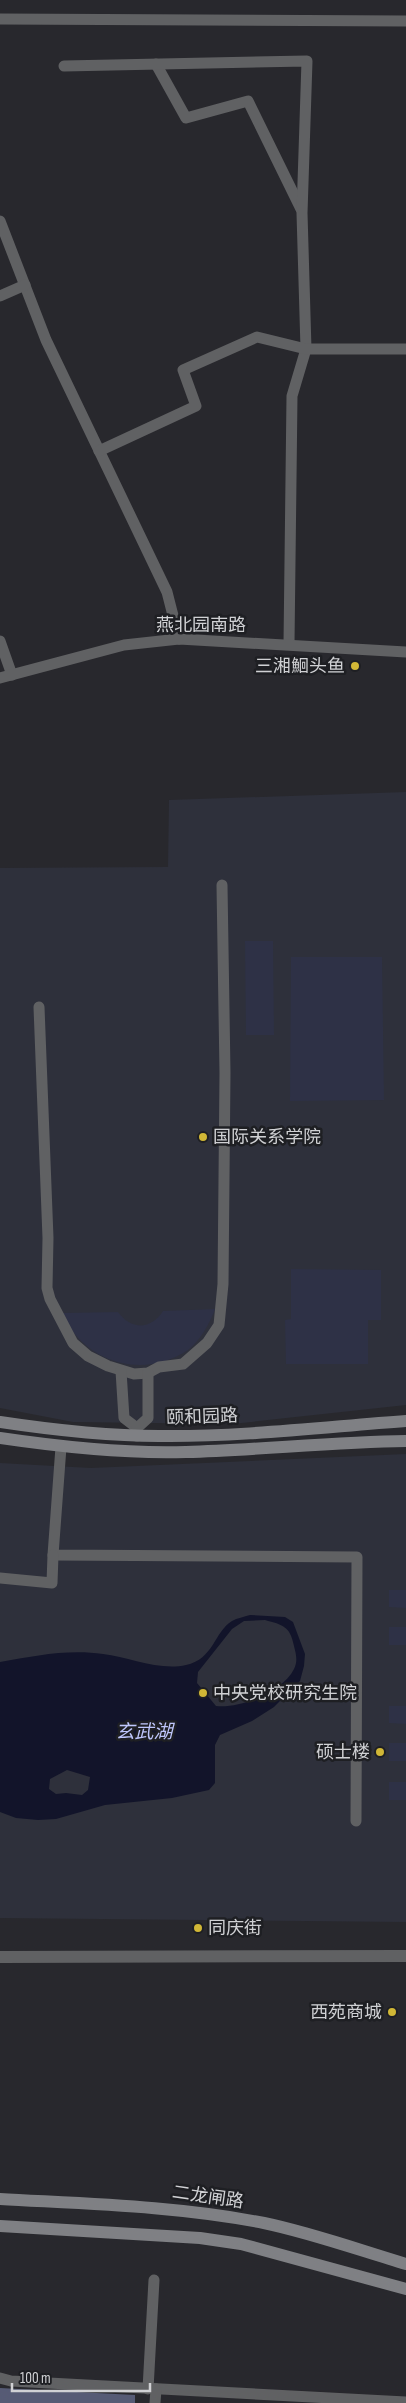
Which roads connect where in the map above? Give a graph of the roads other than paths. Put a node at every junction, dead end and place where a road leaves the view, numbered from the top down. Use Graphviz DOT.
graph roads {
  1 [pos="0,19"];
  2 [pos="406,21"];
  3 [pos="156,64"];
  4 [pos="64,66"];
  5 [pos="302,213"];
  6 [pos="0,221"];
  7 [pos="25,285"];
  8 [pos="0,296"];
  9 [pos="306,349"];
  10 [pos="406,349"];
  11 [pos="99,451"];
  12 [pos="179,639"];
  13 [pos="0,641"];
  14 [pos="289,644"];
  15 [pos="406,652"];
  16 [pos="12,675"];
  17 [pos="0,678"];
  18 [pos="222,885"];
  19 [pos="39,1007"];
  20 [pos="121,1371"];
  21 [pos="148,1373"];
  22 [pos="406,1421"];
  23 [pos="0,1422"];
  24 [pos="137,1432"];
  25 [pos="0,1438"];
  26 [pos="406,1441"];
  27 [pos="61,1447"];
  28 [pos="54,1555"];
  29 [pos="0,1578"];
  30 [pos="356,1821"];
  31 [pos="406,1956"];
  32 [pos="0,1957"];
  33 [pos="0,2199"];
  34 [pos="0,2226"];
  35 [pos="406,2264"];
  36 [pos="154,2280"];
  37 [pos="406,2289"];
  38 [pos="0,2378"];
  39 [pos="152,2389"];
  40 [pos="292,2400"];
  41 [pos="385,2402"];
  42 [pos="406,2402"];
  43 [pos="155,2403"];
  1 -- 2 [label="street"];
  3 -- 4 [label="street"];
  3 -- 5 [label="street"];
  3 -- 5 [label="street"];
  5 -- 9 [label="street"];
  6 -- 7 [label="street"];
  7 -- 8 [label="street"];
  7 -- 11 [label="street"];
  9 -- 10 [label="street"];
  9 -- 11 [label="street"];
  9 -- 14 [label="street"];
  11 -- 12 [label="street"];
  12 -- 14 [label="street, 燕北园南路"];
  12 -- 16 [label="street, 燕北园南路"];
  13 -- 16 [label="street"];
  14 -- 15 [label="street, 燕北园南路"];
  16 -- 17 [label="street, 燕北园南路"];
  18 -- 21 [label="street"];
  19 -- 20 [label="street"];
  20 -- 21 [label="street"];
  20 -- 24 [label="street"];
  21 -- 24 [label="street"];
  22 -- 24 [label="main road, 颐和园路"];
  23 -- 24 [label="main road, 颐和园路"];
  25 -- 27 [label="main road, 颐和园路"];
  26 -- 27 [label="main road, 颐和园路"];
  27 -- 28 [label="street"];
  28 -- 29 [label="street"];
  28 -- 30 [label="street"];
  31 -- 32 [label="street"];
  33 -- 35 [label="main road, 二龙闸路"];
  34 -- 37 [label="main road"];
  36 -- 39 [label="street"];
  38 -- 39 [label="street"];
  39 -- 40 [label="street"];
  39 -- 43 [label="street"];
  40 -- 41 [label="street"];
  41 -- 42 [label="street"];
}
